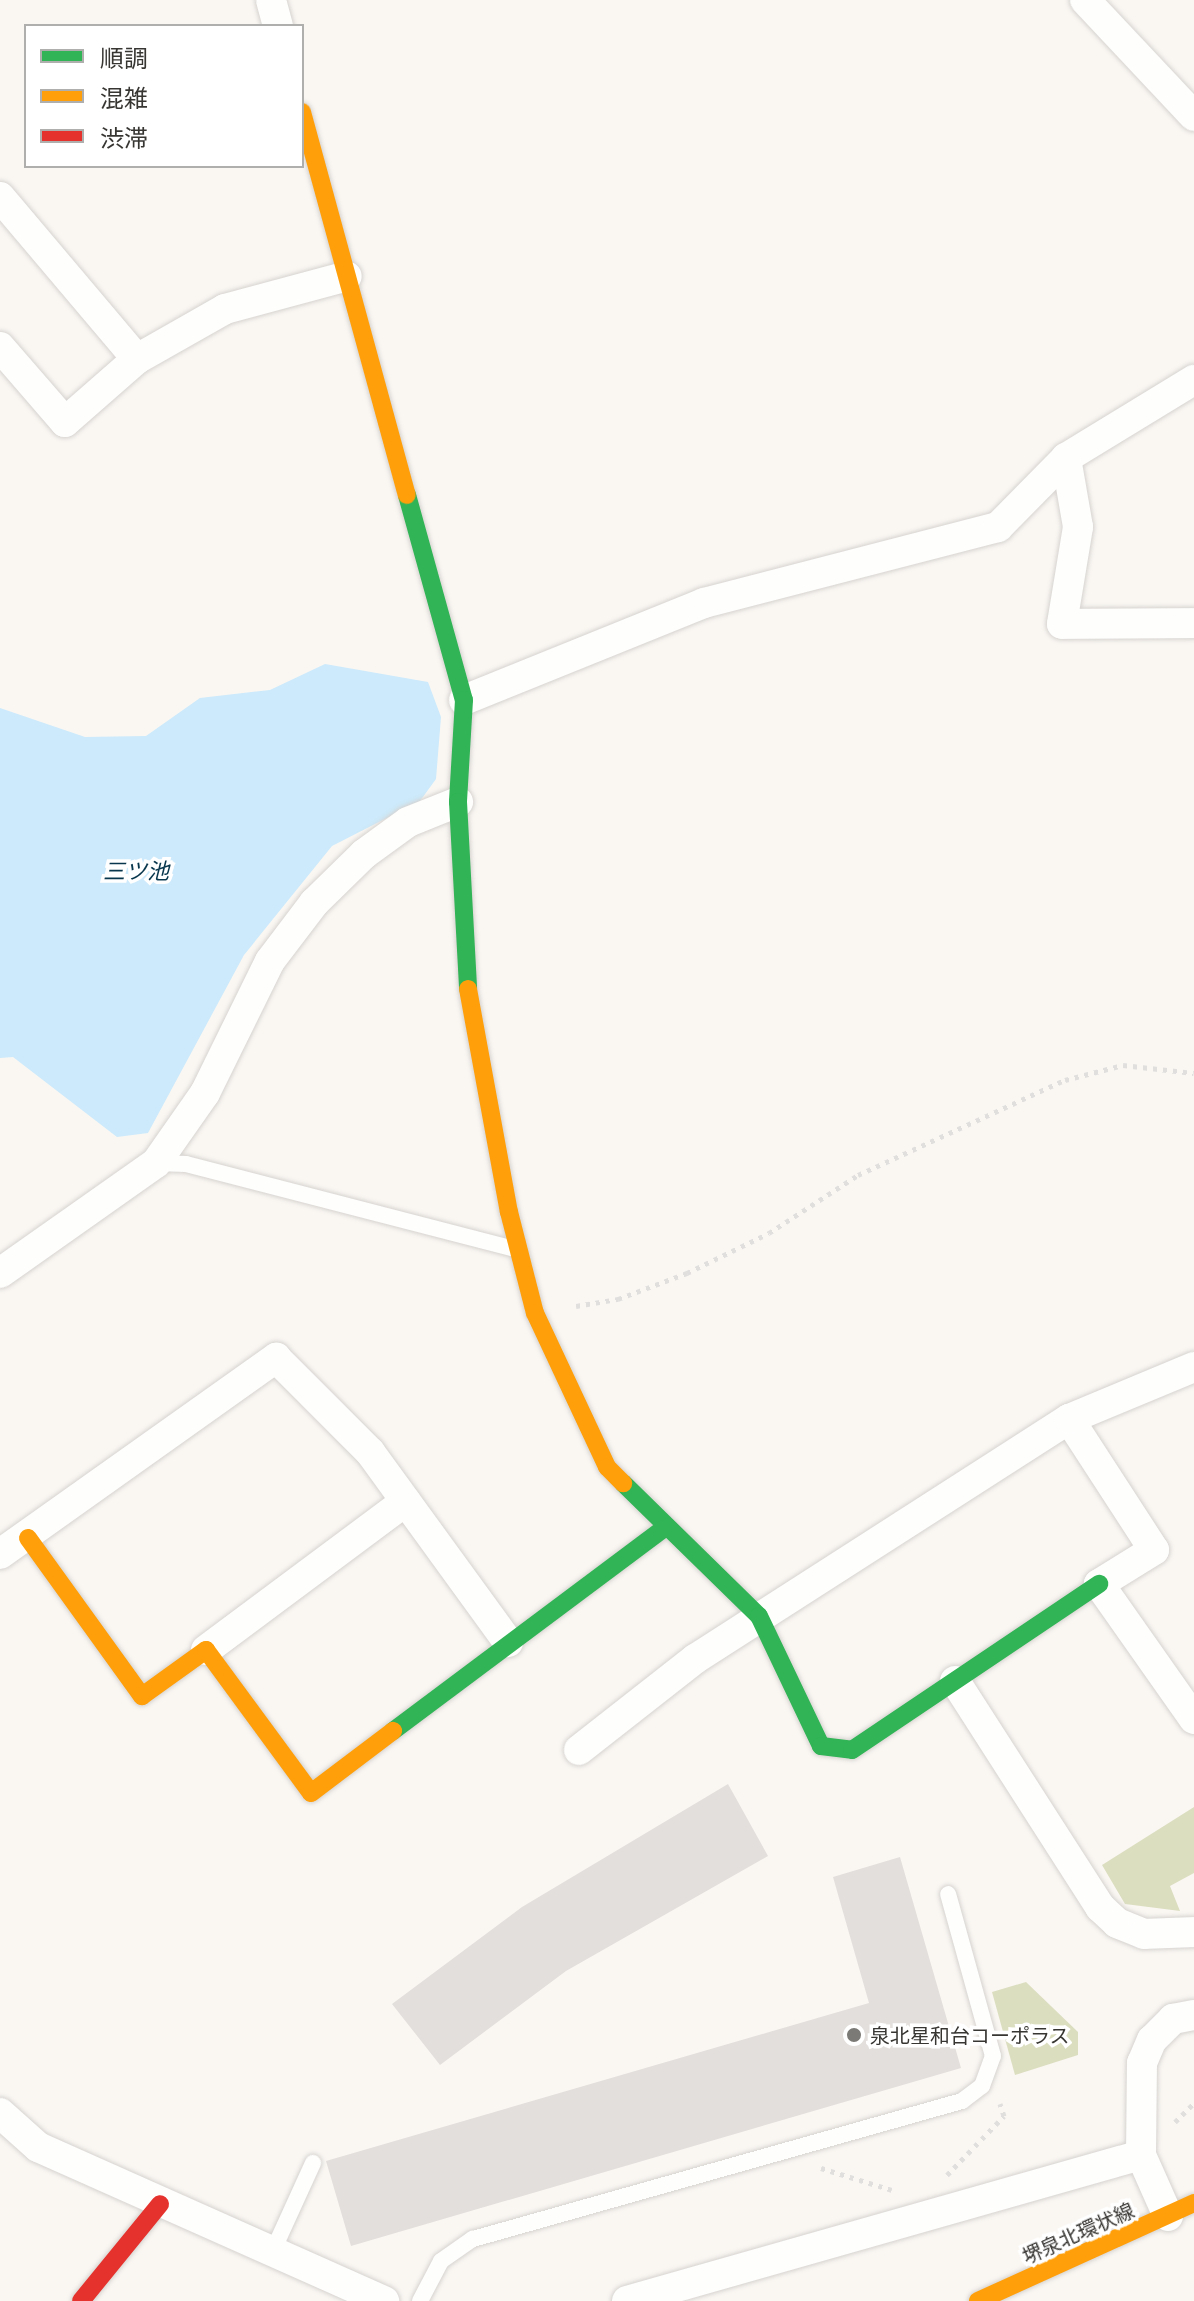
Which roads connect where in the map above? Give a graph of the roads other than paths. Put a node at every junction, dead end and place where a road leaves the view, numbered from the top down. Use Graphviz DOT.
graph roads {
  1 [pos="271,0"];
  2 [pos="1085,0"];
  3 [pos="277,24"];
  4 [pos="1194,116"];
  5 [pos="304,119"];
  6 [pos="0,197"];
  7 [pos="347,276"];
  8 [pos="0,347"];
  9 [pos="137,359"];
  10 [pos="1194,380"];
  11 [pos="1066,458"];
  12 [pos="1194,623"];
  13 [pos="464,700"];
  14 [pos="458,802"];
  15 [pos="156,1163"];
  16 [pos="519,1251"];
  17 [pos="0,1273"];
  18 [pos="1194,1367"];
  19 [pos="1069,1419"];
  20 [pos="406,1501"];
  21 [pos="663,1529"];
  22 [pos="28,1538"];
  23 [pos="0,1554"];
  24 [pos="1099,1584"];
  25 [pos="759,1616"];
  26 [pos="508,1642"];
  27 [pos="206,1650"];
  28 [pos="955,1681"];
  29 [pos="1194,1719"];
  30 [pos="579,1750"];
  31 [pos="948,1894"];
  32 [pos="1194,1932"];
  33 [pos="1194,2015"];
  34 [pos="0,2113"];
  35 [pos="1141,2155"];
  36 [pos="313,2163"];
  37 [pos="160,2204"];
  38 [pos="1181,2209"];
  39 [pos="272,2253"];
  40 [pos="81,2301"];
  41 [pos="384,2301"];
  42 [pos="420,2301"];
  43 [pos="627,2301"];
  44 [pos="978,2301"];
  1 -- 3 [label="street"];
  2 -- 4 [label="street"];
  5 -- 7 [label="street"];
  6 -- 9 [label="street"];
  7 -- 9 [label="street"];
  7 -- 13 [label="street"];
  8 -- 9 [label="street"];
  10 -- 11 [label="street"];
  11 -- 12 [label="street"];
  11 -- 13 [label="street"];
  13 -- 14 [label="street"];
  14 -- 15 [label="street"];
  14 -- 16 [label="street"];
  15 -- 16 [label="lane"];
  15 -- 17 [label="street"];
  16 -- 21 [label="street"];
  18 -- 19 [label="street"];
  19 -- 24 [label="street"];
  19 -- 25 [label="street"];
  20 -- 22 [label="street"];
  20 -- 26 [label="street"];
  20 -- 27 [label="street"];
  21 -- 25 [label="street"];
  21 -- 26 [label="street"];
  22 -- 23 [label="street"];
  22 -- 27 [label="street"];
  24 -- 28 [label="street"];
  24 -- 29 [label="street"];
  25 -- 28 [label="street"];
  25 -- 30 [label="street"];
  26 -- 27 [label="street"];
  28 -- 32 [label="street"];
  31 -- 42 [label="lane"];
  33 -- 35 [label="street"];
  34 -- 37 [label="street"];
  35 -- 38 [label="street"];
  35 -- 43 [label="street"];
  36 -- 39 [label="lane"];
  37 -- 39 [label="street"];
  37 -- 40 [label="street"];
  38 -- 44 [label="street, 堺泉北環状線"];
  39 -- 41 [label="street"];
}
